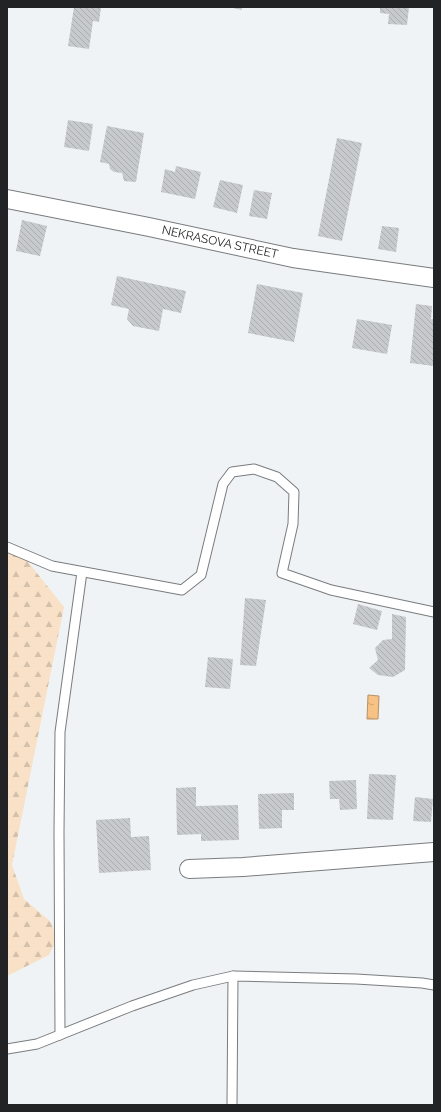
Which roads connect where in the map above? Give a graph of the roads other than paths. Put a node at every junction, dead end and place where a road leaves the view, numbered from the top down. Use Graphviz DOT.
graph roads {
  1 [pos="7,199"];
  2 [pos="434,278"];
  3 [pos="7,547"];
  4 [pos="82,572"];
  5 [pos="434,612"];
  6 [pos="434,852"];
  7 [pos="189,869"];
  8 [pos="234,976"];
  9 [pos="434,986"];
  10 [pos="60,1035"];
  11 [pos="7,1049"];
  12 [pos="232,1105"];
  1 -- 2 [label="street, NEKRASOVA STREET"];
  3 -- 4 [label="lane"];
  4 -- 5 [label="lane"];
  4 -- 10 [label="lane"];
  6 -- 7 [label="street"];
  8 -- 9 [label="lane"];
  8 -- 10 [label="lane"];
  8 -- 12 [label="lane"];
  10 -- 11 [label="lane"];
}
